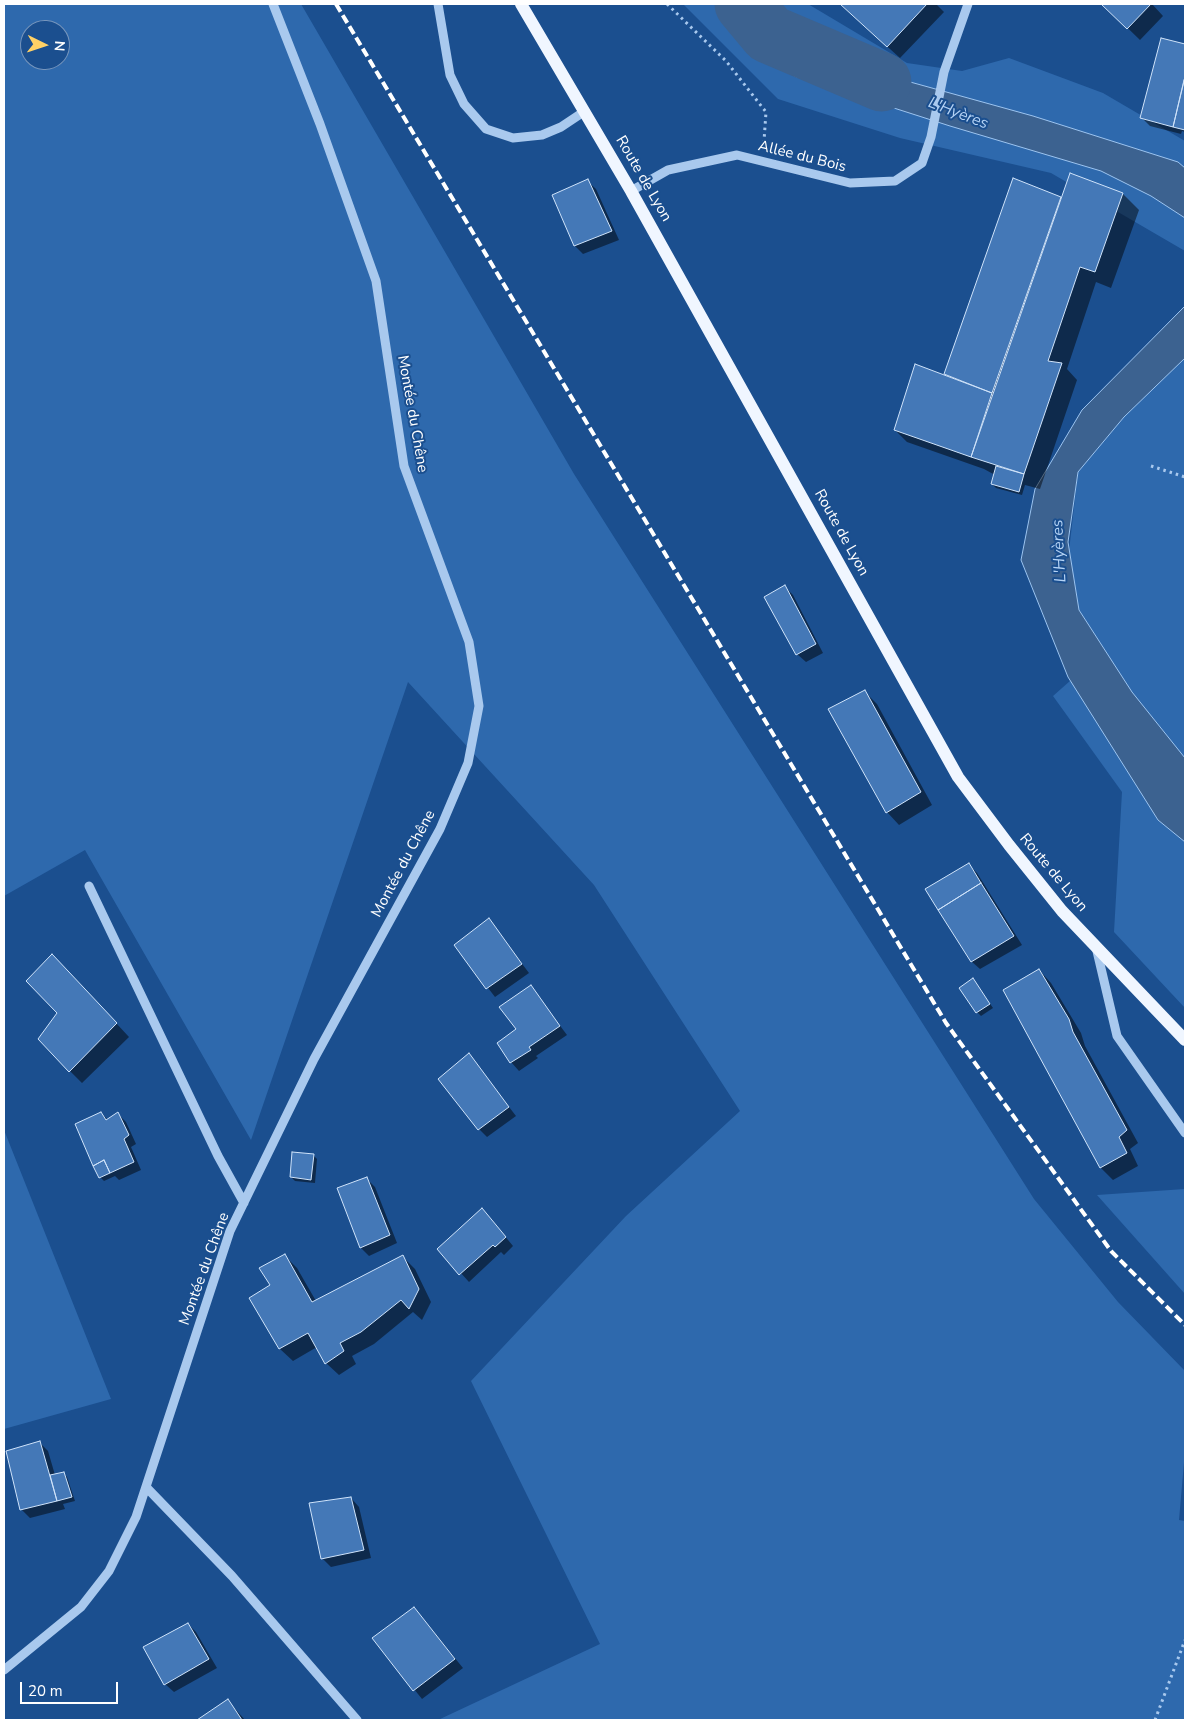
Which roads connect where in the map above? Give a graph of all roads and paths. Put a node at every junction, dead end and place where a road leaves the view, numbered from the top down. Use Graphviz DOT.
graph roads {
  1 [pos="273,4"];
  2 [pos="438,4"];
  3 [pos="521,4"];
  4 [pos="667,4"];
  5 [pos="968,4"];
  6 [pos="585,111"];
  7 [pos="763,162"];
  8 [pos="632,191"];
  9 [pos="1151,466"];
  10 [pos="1185,477"];
  11 [pos="89,886"];
  12 [pos="1096,946"];
  13 [pos="1185,1040"];
  14 [pos="1185,1133"];
  15 [pos="244,1203"];
  16 [pos="146,1487"];
  17 [pos="1185,1640"];
  18 [pos="4,1670"];
  19 [pos="357,1720"];
  20 [pos="1155,1720"];
  1 -- 15 [label="street, Montée du Chêne"];
  2 -- 6 [label="street"];
  3 -- 6 [label="main road, Route de Lyon"];
  4 -- 7 [label="path"];
  5 -- 7 [label="street, Allée du Bois"];
  6 -- 8 [label="main road, Route de Lyon"];
  7 -- 8 [label="street, Allée du Bois"];
  8 -- 12 [label="main road, Route de Lyon"];
  9 -- 10 [label="path"];
  11 -- 15 [label="street"];
  12 -- 13 [label="main road, Route de Lyon"];
  12 -- 14 [label="street"];
  15 -- 16 [label="street, Montée du Chêne"];
  16 -- 18 [label="street, Montée du Chêne"];
  16 -- 19 [label="street"];
  17 -- 20 [label="path"];
}
